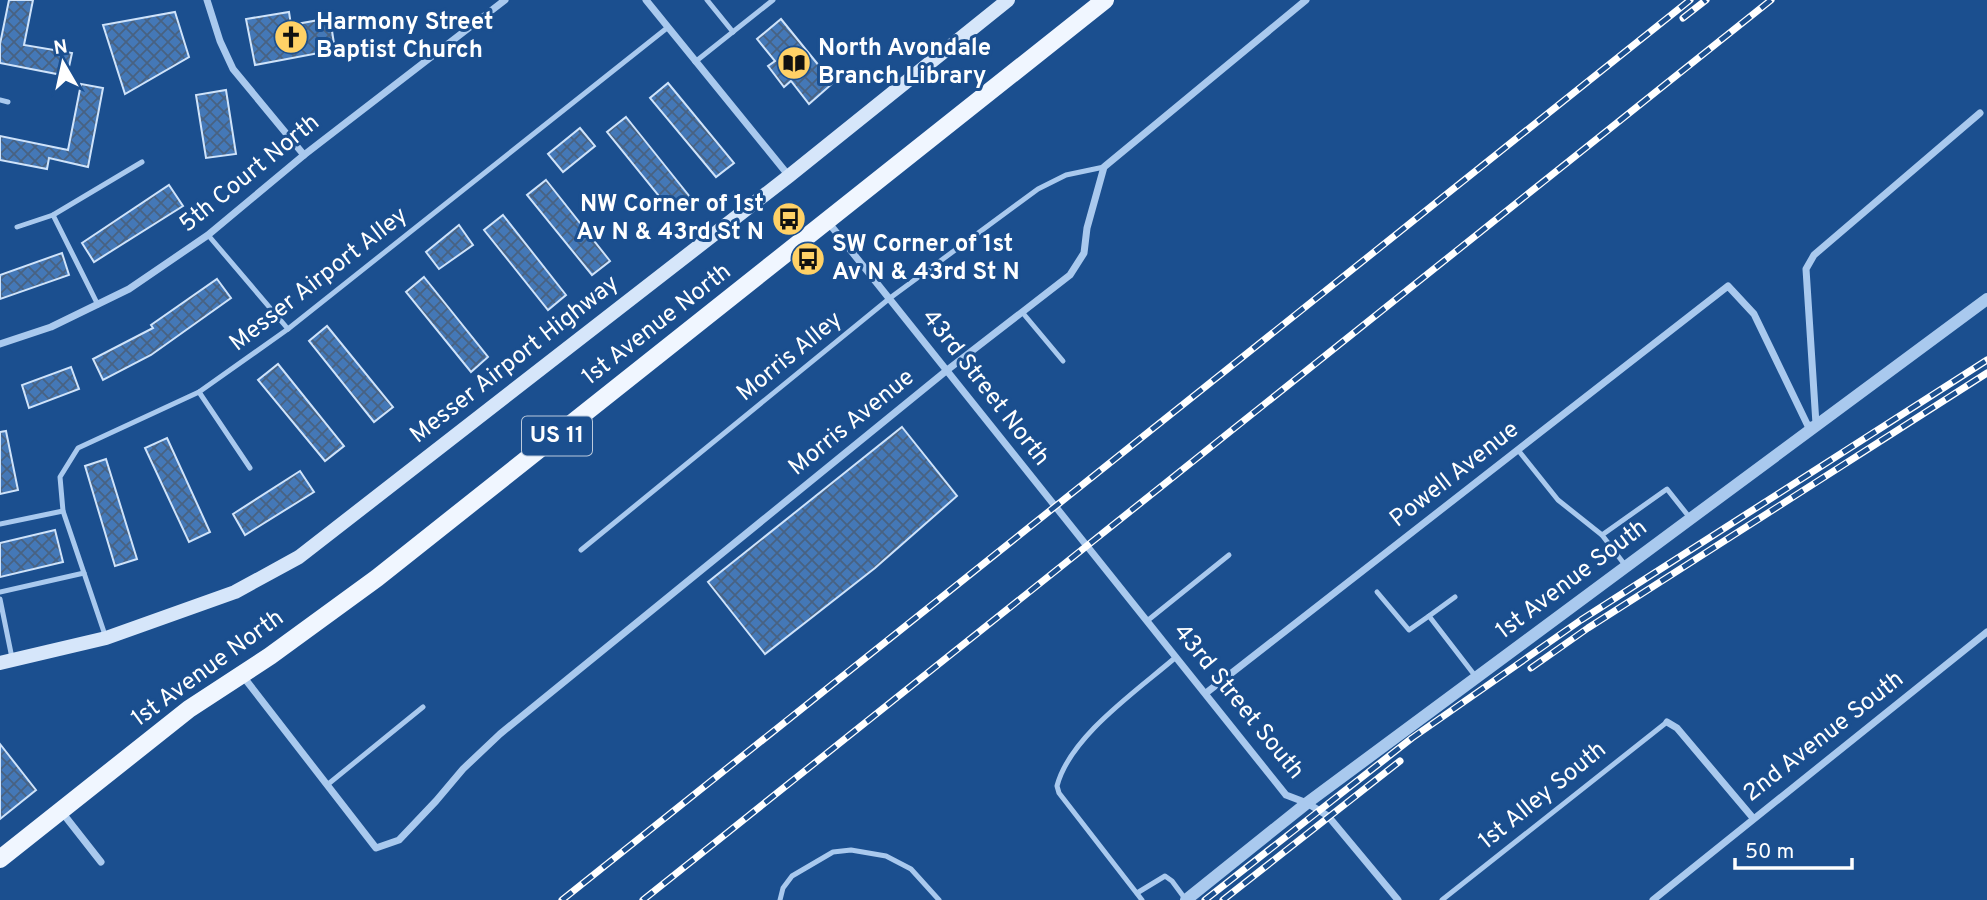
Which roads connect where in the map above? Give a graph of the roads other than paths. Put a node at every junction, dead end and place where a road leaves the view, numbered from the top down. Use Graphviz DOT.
graph roads {
  1 [pos="207,0"];
  2 [pos="505,0"];
  3 [pos="646,0"];
  4 [pos="707,0"];
  5 [pos="1008,0"];
  6 [pos="1105,0"];
  7 [pos="1306,0"];
  8 [pos="771,1"];
  9 [pos="667,28"];
  10 [pos="733,32"];
  11 [pos="695,62"];
  12 [pos="0,100"];
  13 [pos="8,102"];
  14 [pos="1980,113"];
  15 [pos="304,155"];
  16 [pos="142,162"];
  17 [pos="1104,167"];
  18 [pos="789,176"];
  19 [pos="53,215"];
  20 [pos="828,221"];
  21 [pos="17,227"];
  22 [pos="208,235"];
  23 [pos="890,298"];
  24 [pos="1987,299"];
  25 [pos="98,305"];
  26 [pos="1022,312"];
  27 [pos="288,329"];
  28 [pos="0,344"];
  29 [pos="1063,361"];
  30 [pos="946,371"];
  31 [pos="199,392"];
  32 [pos="1816,424"];
  33 [pos="1518,450"];
  34 [pos="250,468"];
  35 [pos="63,512"];
  36 [pos="1690,518"];
  37 [pos="0,524"];
  38 [pos="1602,536"];
  39 [pos="1086,547"];
  40 [pos="581,550"];
  41 [pos="1229,555"];
  42 [pos="1625,566"];
  43 [pos="83,573"];
  44 [pos="0,592"];
  45 [pos="1377,592"];
  46 [pos="1455,597"];
  47 [pos="0,599"];
  48 [pos="1429,617"];
  49 [pos="1147,621"];
  50 [pos="1987,632"];
  51 [pos="106,638"];
  52 [pos="1176,657"];
  53 [pos="6,662"];
  54 [pos="242,674"];
  55 [pos="1476,677"];
  56 [pos="1206,693"];
  57 [pos="423,706"];
  58 [pos="1667,722"];
  59 [pos="327,785"];
  60 [pos="1307,803"];
  61 [pos="61,811"];
  62 [pos="1753,818"];
  63 [pos="0,859"];
  64 [pos="101,862"];
  65 [pos="1137,893"];
  66 [pos="780,900"];
  67 [pos="939,900"];
  68 [pos="1142,900"];
  69 [pos="1186,900"];
  70 [pos="1398,900"];
  71 [pos="1442,900"];
  72 [pos="1653,900"];
  1 -- 15 [label="street"];
  2 -- 15 [label="street, 5th Court North"];
  3 -- 9 [label="street"];
  4 -- 10 [label="lane"];
  5 -- 18 [label="main road, Messer Airport Highway"];
  6 -- 20 [label="main road, 1st Avenue North / US 11"];
  7 -- 17 [label="street"];
  8 -- 10 [label="lane"];
  9 -- 11 [label="street"];
  9 -- 27 [label="lane, Messer Airport Alley"];
  10 -- 11 [label="lane"];
  11 -- 18 [label="street"];
  12 -- 13 [label="lane"];
  14 -- 32 [label="street"];
  15 -- 22 [label="street, 5th Court North"];
  16 -- 19 [label="lane"];
  17 -- 23 [label="lane, Morris Alley"];
  17 -- 26 [label="street, Morris Avenue"];
  18 -- 51 [label="main road, Messer Airport Highway"];
  19 -- 21 [label="lane"];
  19 -- 25 [label="lane"];
  20 -- 23 [label="street, 43rd Street North"];
  20 -- 54 [label="main road, 1st Avenue North / US 11"];
  22 -- 25 [label="street, 5th Court North"];
  22 -- 27 [label="lane"];
  23 -- 30 [label="street, 43rd Street North"];
  23 -- 40 [label="lane, Morris Alley"];
  24 -- 32 [label="street, 1st Avenue South"];
  25 -- 28 [label="street, 5th Court North"];
  26 -- 29 [label="lane"];
  26 -- 30 [label="street, Morris Avenue"];
  27 -- 31 [label="lane, Messer Airport Alley"];
  30 -- 39 [label="street, 43rd Street North"];
  30 -- 59 [label="street, Morris Avenue"];
  31 -- 34 [label="lane"];
  31 -- 35 [label="lane, Messer Airport Alley"];
  32 -- 33 [label="street, Powell Avenue"];
  32 -- 36 [label="street, 1st Avenue South"];
  33 -- 38 [label="lane"];
  33 -- 56 [label="street, Powell Avenue"];
  35 -- 37 [label="lane"];
  35 -- 43 [label="lane, Messer Airport Alley"];
  36 -- 38 [label="lane"];
  36 -- 42 [label="street, 1st Avenue South"];
  38 -- 42 [label="lane"];
  39 -- 49 [label="street, 43rd Street South"];
  41 -- 49 [label="lane"];
  42 -- 55 [label="street, 1st Avenue South"];
  43 -- 44 [label="lane"];
  43 -- 51 [label="lane, Messer Airport Alley"];
  45 -- 48 [label="lane"];
  46 -- 48 [label="lane"];
  47 -- 53 [label="lane"];
  48 -- 55 [label="lane"];
  49 -- 52 [label="street, 43rd Street South"];
  50 -- 62 [label="street, 2nd Avenue South"];
  51 -- 53 [label="main road, Messer Airport Highway"];
  52 -- 56 [label="street, 43rd Street South"];
  52 -- 65 [label="lane"];
  54 -- 59 [label="street"];
  54 -- 61 [label="main road, 1st Avenue North / US 11"];
  55 -- 60 [label="street, 1st Avenue South"];
  56 -- 60 [label="street, 43rd Street South"];
  57 -- 59 [label="lane"];
  58 -- 62 [label="street"];
  58 -- 71 [label="lane, 1st Alley South"];
  60 -- 69 [label="street, 1st Avenue South"];
  60 -- 70 [label="street, 43rd Street South"];
  61 -- 63 [label="main road, 1st Avenue North / US 11"];
  61 -- 64 [label="street"];
  62 -- 72 [label="street, 2nd Avenue South"];
  65 -- 68 [label="lane"];
  65 -- 69 [label="lane"];
  66 -- 67 [label="lane"];
}
